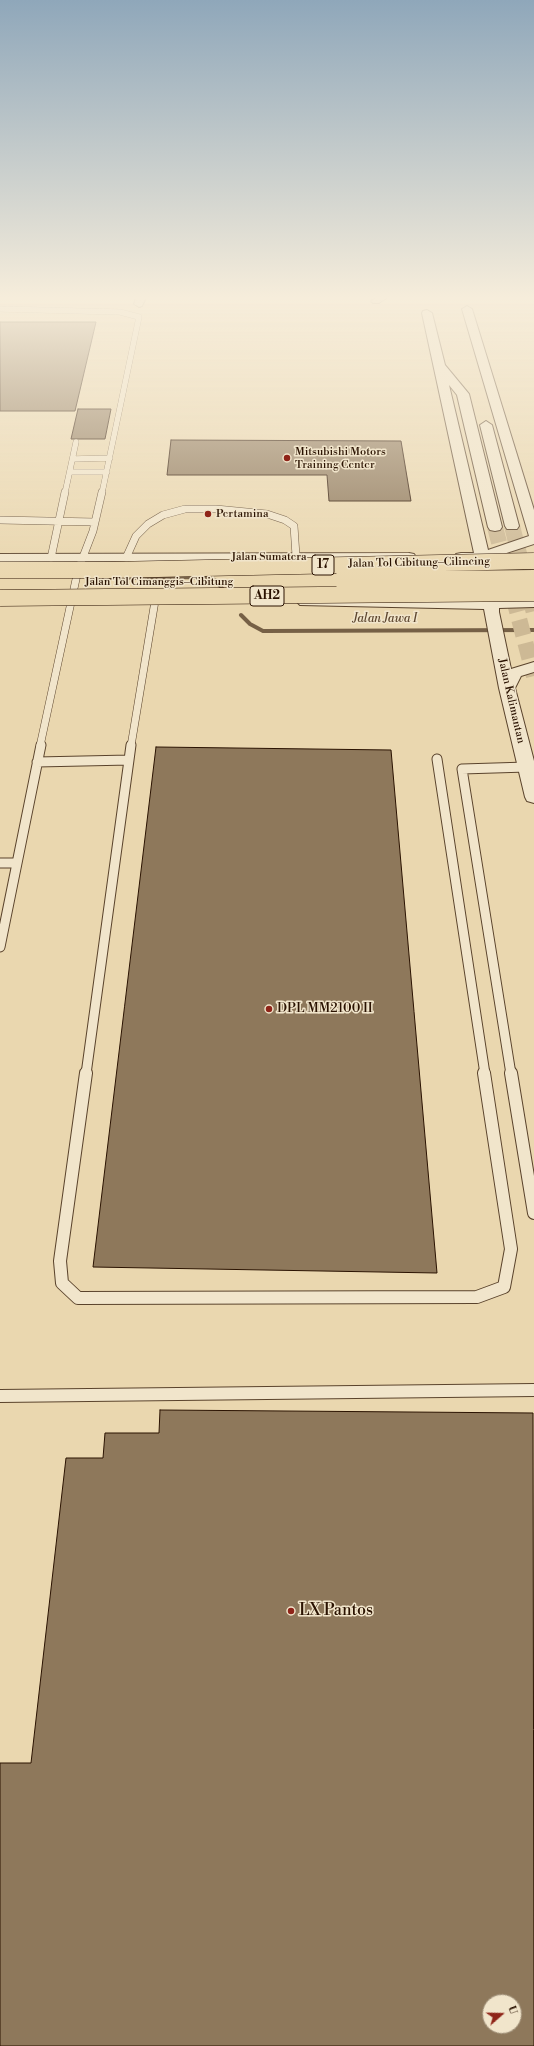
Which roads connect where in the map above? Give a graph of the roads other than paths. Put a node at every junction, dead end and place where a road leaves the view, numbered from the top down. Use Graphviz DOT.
graph roads {
  1 [pos="124,392"];
  2 [pos="444,392"];
  3 [pos="461,392"];
  4 [pos="492,392"];
  5 [pos="482,411"];
  6 [pos="76,442"];
  7 [pos="73,458"];
  8 [pos="110,458"];
  9 [pos="70,472"];
  10 [pos="107,472"];
  11 [pos="0,520"];
  12 [pos="59,521"];
  13 [pos="95,522"];
  14 [pos="512,526"];
  15 [pos="495,527"];
  16 [pos="534,533"];
  17 [pos="534,539"];
  18 [pos="534,549"];
  19 [pos="296,556"];
  20 [pos="482,557"];
  21 [pos="534,557"];
  22 [pos="0,558"];
  23 [pos="50,558"];
  24 [pos="84,558"];
  25 [pos="126,558"];
  26 [pos="534,561"];
  27 [pos="0,570"];
  28 [pos="111,570"];
  29 [pos="534,578"];
  30 [pos="330,580"];
  31 [pos="291,581"];
  32 [pos="0,583"];
  33 [pos="534,593"];
  34 [pos="0,599"];
  35 [pos="73,600"];
  36 [pos="155,601"];
  37 [pos="534,602"];
  38 [pos="492,604"];
  39 [pos="534,667"];
  40 [pos="507,688"];
  41 [pos="437,759"];
  42 [pos="129,760"];
  43 [pos="37,762"];
  44 [pos="527,767"];
  45 [pos="534,797"];
  46 [pos="0,863"];
  47 [pos="17,863"];
  48 [pos="0,947"];
  49 [pos="534,1213"];
  50 [pos="534,1390"];
  51 [pos="0,1396"];
  1 -- 8 [label="lane"];
  2 -- 20 [label="street"];
  3 -- 15 [label="street"];
  4 -- 16 [label="street"];
  5 -- 14 [label="street"];
  6 -- 7 [label="lane"];
  7 -- 8 [label="lane"];
  7 -- 9 [label="lane"];
  8 -- 10 [label="lane"];
  9 -- 10 [label="lane"];
  9 -- 12 [label="lane"];
  10 -- 13 [label="lane"];
  11 -- 12 [label="lane"];
  12 -- 13 [label="lane"];
  12 -- 23 [label="lane"];
  13 -- 24 [label="lane"];
  17 -- 20 [label="street, Jalan Sumatera"];
  18 -- 28 [label="highway, bridge"];
  19 -- 20 [label="street, Jalan Sumatera"];
  19 -- 25 [label="street, Jalan Sumatera"];
  19 -- 25 [label="lane"];
  20 -- 21 [label="street"];
  22 -- 23 [label="street, Jalan Sumatera"];
  23 -- 24 [label="street, Jalan Sumatera"];
  24 -- 25 [label="street, Jalan Sumatera"];
  24 -- 35 [label="lane"];
  26 -- 28 [label="highway, Jalan Tol Cibitung–Cilincing / 17, bridge"];
  27 -- 28 [label="highway, Jalan Tol Cimanggis–Cibitung / 17, bridge"];
  29 -- 30 [label="highway, 17, bridge"];
  31 -- 32 [label="highway, Jalan Tol Cimanggis–Cibitung"];
  33 -- 34 [label="highway, AH2, bridge"];
  34 -- 35 [label="street"];
  35 -- 36 [label="street"];
  35 -- 43 [label="lane"];
  36 -- 38 [label="street"];
  36 -- 42 [label="lane"];
  37 -- 38 [label="street"];
  38 -- 40 [label="street, Jalan Kalimantan"];
  39 -- 40 [label="street"];
  40 -- 44 [label="street, Jalan Kalimantan"];
  41 -- 42 [label="lane"];
  42 -- 43 [label="lane"];
  43 -- 47 [label="lane"];
  44 -- 45 [label="street, Jalan Kalimantan"];
  44 -- 49 [label="lane"];
  46 -- 47 [label="lane"];
  47 -- 48 [label="lane"];
  50 -- 51 [label="lane"];
}
